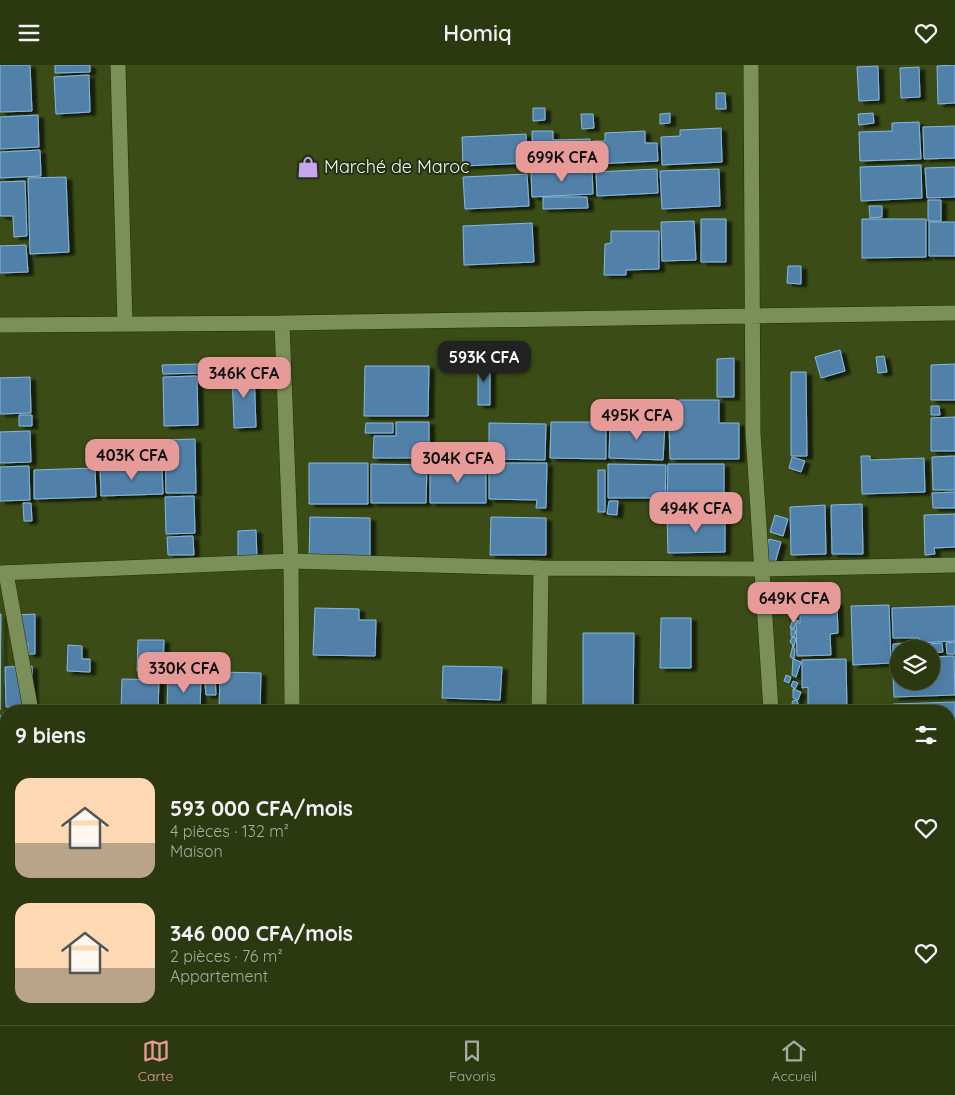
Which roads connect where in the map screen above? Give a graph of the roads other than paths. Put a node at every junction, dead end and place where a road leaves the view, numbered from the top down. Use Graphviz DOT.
graph roads {
  1 [pos="118,65"];
  2 [pos="751,65"];
  3 [pos="955,313"];
  4 [pos="752,317"];
  5 [pos="282,323"];
  6 [pos="125,324"];
  7 [pos="0,325"];
  8 [pos="291,561"];
  9 [pos="955,565"];
  10 [pos="540,568"];
  11 [pos="761,569"];
  12 [pos="3,573"];
  13 [pos="31,705"];
  14 [pos="292,705"];
  15 [pos="539,705"];
  16 [pos="770,705"];
  1 -- 6 [label="street"];
  2 -- 4 [label="street"];
  3 -- 4 [label="street"];
  4 -- 5 [label="street"];
  4 -- 11 [label="street"];
  5 -- 6 [label="street"];
  5 -- 8 [label="street"];
  6 -- 7 [label="street"];
  8 -- 10 [label="street"];
  8 -- 12 [label="street"];
  8 -- 14 [label="street"];
  9 -- 11 [label="street"];
  10 -- 11 [label="street"];
  10 -- 15 [label="street"];
  11 -- 16 [label="street"];
  12 -- 13 [label="street"];
}
